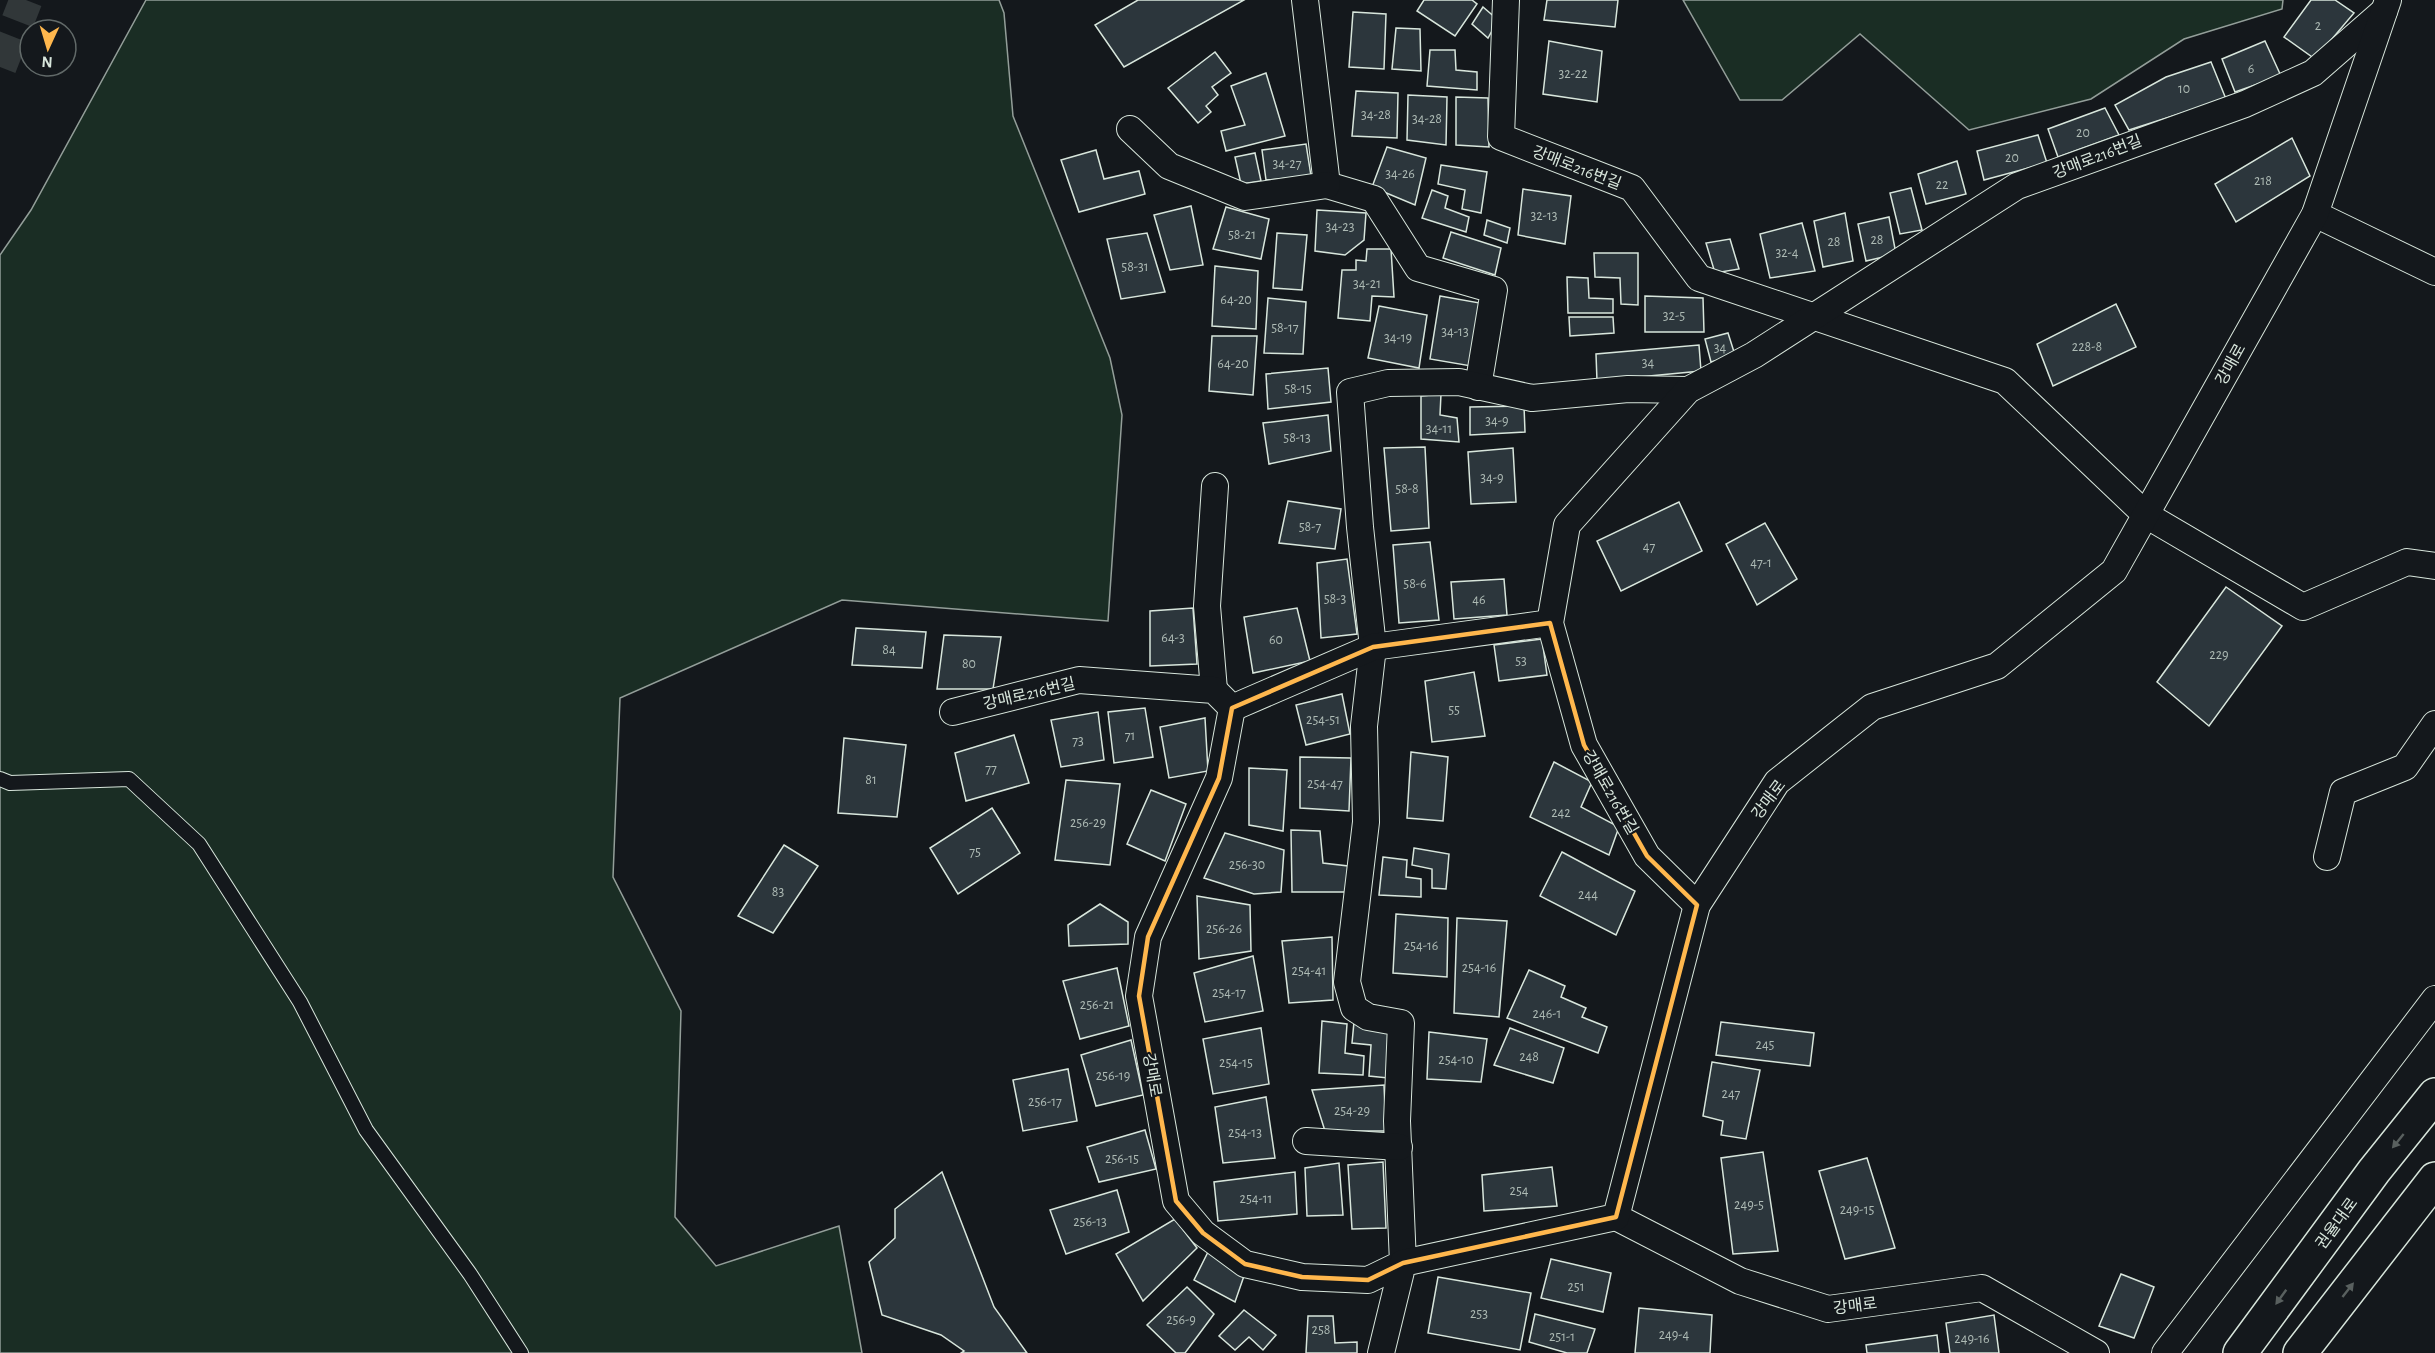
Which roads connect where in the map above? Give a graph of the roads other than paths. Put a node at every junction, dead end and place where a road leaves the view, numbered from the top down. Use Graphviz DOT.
graph roads {
  1 [pos="1305,0"];
  2 [pos="1506,0"];
  3 [pos="2387,5"];
  4 [pos="1130,129"];
  5 [pos="1327,185"];
  6 [pos="2314,214"];
  7 [pos="2435,272"];
  8 [pos="1812,318"];
  9 [pos="1478,387"];
  10 [pos="1688,390"];
  11 [pos="1215,486"];
  12 [pos="2146,515"];
  13 [pos="2435,566"];
  14 [pos="1550,623"];
  15 [pos="1374,647"];
  16 [pos="1214,690"];
  17 [pos="1232,708"];
  18 [pos="953,712"];
  19 [pos="2435,724"];
  20 [pos="0,779"];
  21 [pos="2327,857"];
  22 [pos="1697,905"];
  23 [pos="2435,999"];
  24 [pos="2435,1095"];
  25 [pos="1306,1141"];
  26 [pos="1399,1147"];
  27 [pos="2435,1179"];
  28 [pos="1616,1217"];
  29 [pos="1404,1263"];
  30 [pos="520,1353"];
  31 [pos="1381,1353"];
  32 [pos="2096,1353"];
  33 [pos="2165,1353"];
  34 [pos="2240,1353"];
  35 [pos="2300,1353"];
  1 -- 5 [label="street"];
  2 -- 8 [label="street, 강매로216번길"];
  3 -- 6 [label="street, 강매로"];
  3 -- 8 [label="street, 강매로216번길"];
  4 -- 5 [label="street"];
  5 -- 9 [label="street"];
  6 -- 7 [label="street"];
  6 -- 12 [label="street, 강매로"];
  8 -- 10 [label="street, 강매로216번길"];
  8 -- 12 [label="street"];
  9 -- 10 [label="street, 강매로216번길"];
  9 -- 15 [label="street, 강매로216번길"];
  10 -- 14 [label="street, 강매로216번길"];
  11 -- 16 [label="street"];
  12 -- 13 [label="street"];
  12 -- 22 [label="street, 강매로"];
  14 -- 15 [label="street"];
  14 -- 22 [label="street, 강매로216번길"];
  15 -- 17 [label="street"];
  15 -- 26 [label="street"];
  16 -- 17 [label="street"];
  16 -- 18 [label="street, 강매로216번길"];
  17 -- 29 [label="street, 강매로"];
  19 -- 21 [label="street"];
  20 -- 30 [label="lane"];
  22 -- 28 [label="street, 강매로"];
  23 -- 33 [label="street"];
  24 -- 34 [label="highway, 권율대로, one-way"];
  25 -- 26 [label="street"];
  26 -- 29 [label="street"];
  35 -- 27 [label="highway, one-way"];
  28 -- 29 [label="street, 강매로"];
  28 -- 32 [label="street, 강매로"];
  29 -- 31 [label="street"];
}
